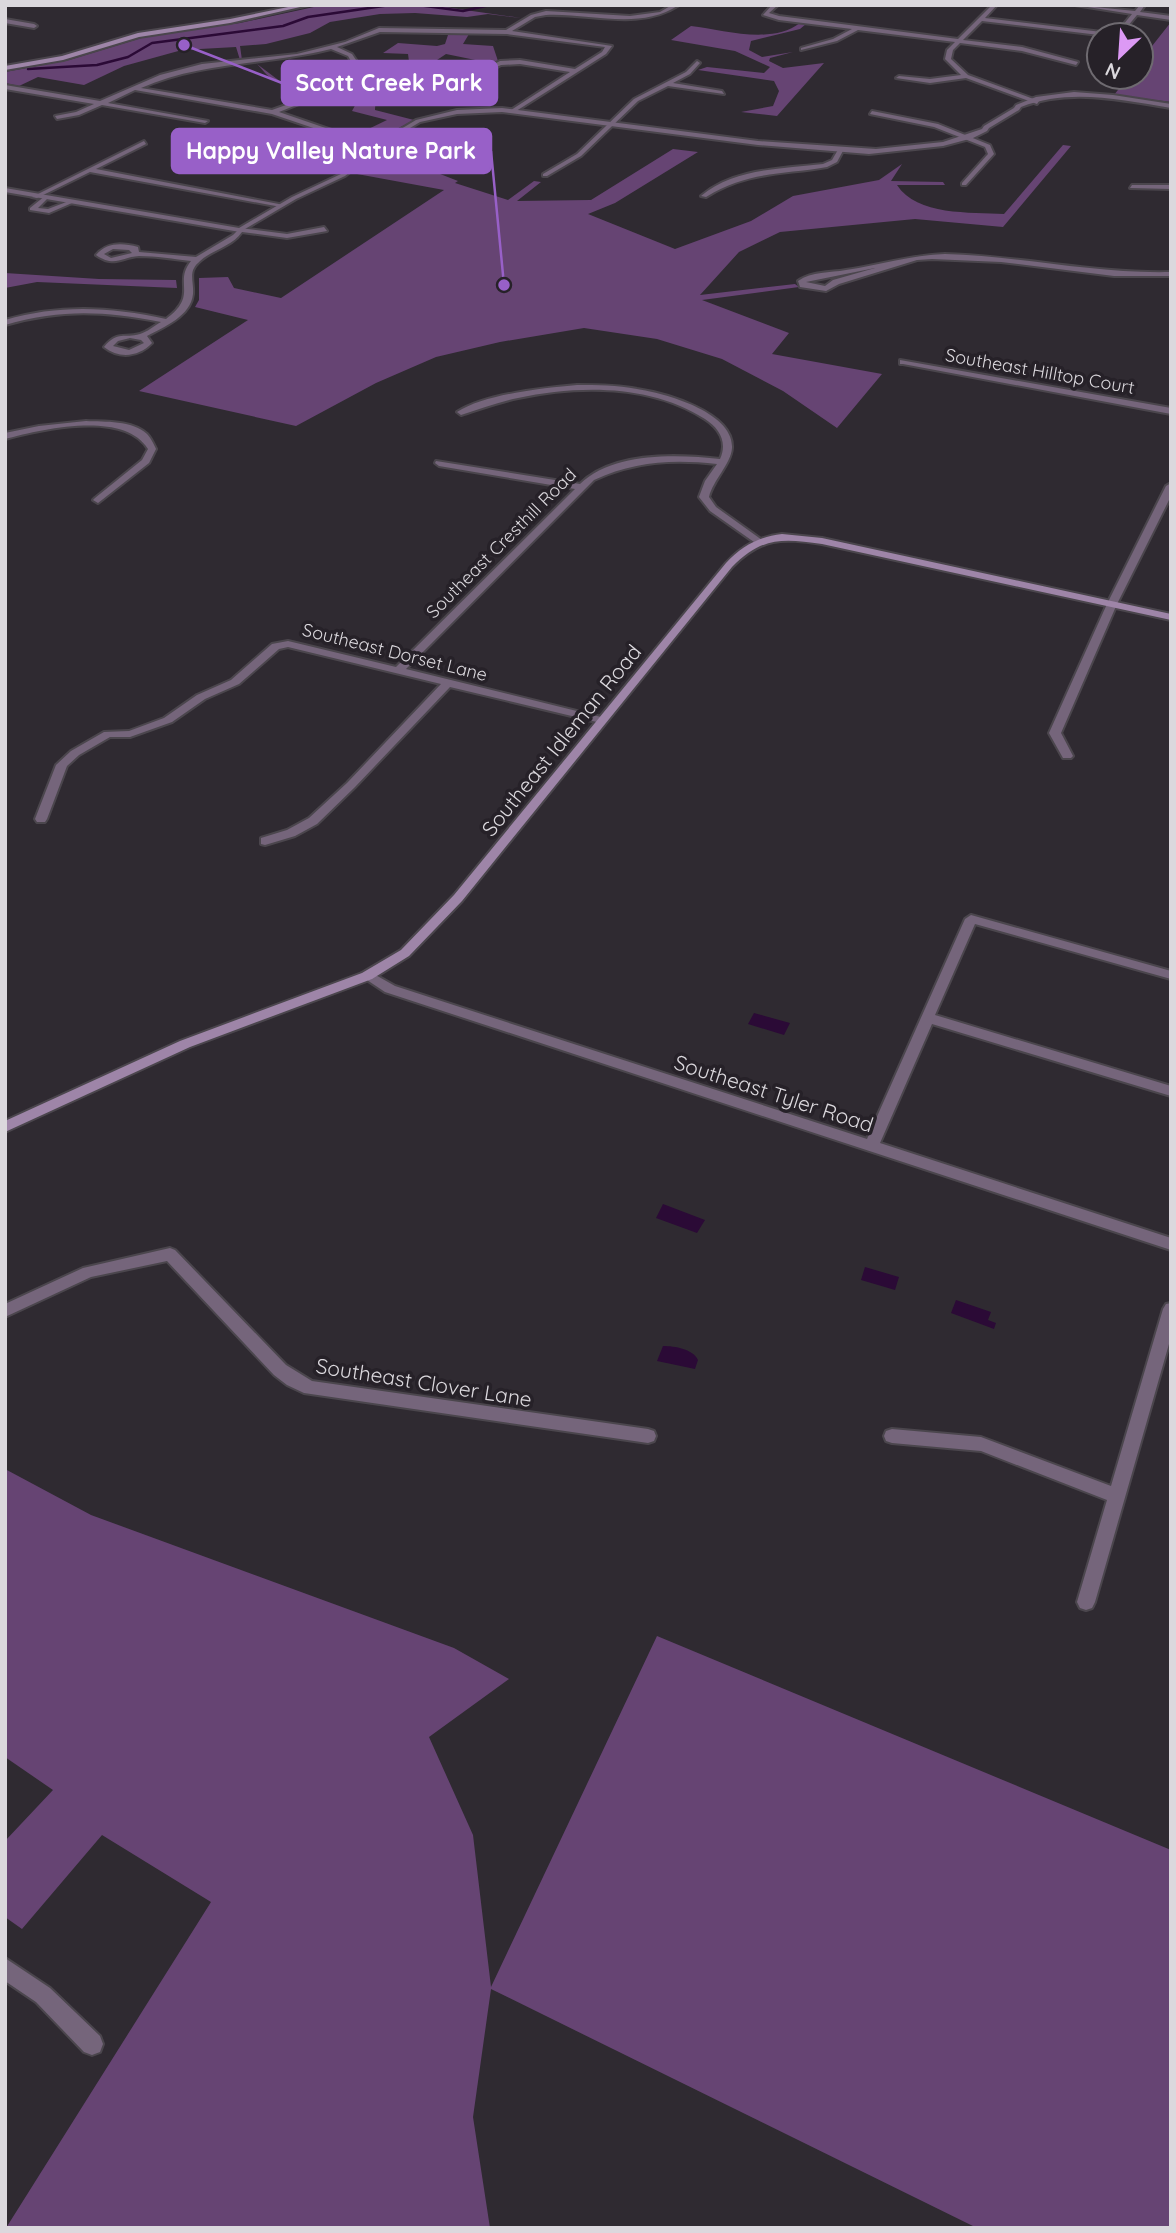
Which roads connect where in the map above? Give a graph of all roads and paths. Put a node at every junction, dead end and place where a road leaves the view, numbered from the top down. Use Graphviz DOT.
graph roads {
  1 [pos="307,5"];
  2 [pos="677,5"];
  3 [pos="776,5"];
  4 [pos="995,5"];
  5 [pos="1077,5"];
  6 [pos="1143,5"];
  7 [pos="1138,13"];
  8 [pos="1171,18"];
  9 [pos="981,19"];
  10 [pos="5,21"];
  11 [pos="1130,21"];
  12 [pos="34,26"];
  13 [pos="856,29"];
  14 [pos="507,32"];
  15 [pos="1085,32"];
  16 [pos="958,41"];
  17 [pos="332,47"];
  18 [pos="803,49"];
  19 [pos="1076,62"];
  20 [pos="696,63"];
  21 [pos="5,68"];
  22 [pos="576,71"];
  23 [pos="966,76"];
  24 [pos="899,78"];
  25 [pos="668,84"];
  26 [pos="5,87"];
  27 [pos="131,88"];
  28 [pos="443,92"];
  29 [pos="722,93"];
  30 [pos="1034,101"];
  31 [pos="99,103"];
  32 [pos="1171,106"];
  33 [pos="273,112"];
  34 [pos="511,112"];
  35 [pos="872,113"];
  36 [pos="57,117"];
  37 [pos="205,121"];
  38 [pos="609,124"];
  39 [pos="967,136"];
  40 [pos="466,139"];
  41 [pos="144,143"];
  42 [pos="383,145"];
  43 [pos="840,151"];
  44 [pos="290,154"];
  45 [pos="356,166"];
  46 [pos="88,170"];
  47 [pos="545,175"];
  48 [pos="964,184"];
  49 [pos="1132,187"];
  50 [pos="1171,187"];
  51 [pos="5,190"];
  52 [pos="704,196"];
  53 [pos="36,197"];
  54 [pos="45,198"];
  55 [pos="69,203"];
  56 [pos="281,205"];
  57 [pos="324,229"];
  58 [pos="240,230"];
  59 [pos="136,254"];
  60 [pos="916,258"];
  61 [pos="198,259"];
  62 [pos="1171,274"];
  63 [pos="165,321"];
  64 [pos="5,323"];
  65 [pos="140,337"];
  66 [pos="903,362"];
  67 [pos="1171,411"];
  68 [pos="461,412"];
  69 [pos="5,436"];
  70 [pos="722,462"];
  71 [pos="439,463"];
  72 [pos="1171,486"];
  73 [pos="581,487"];
  74 [pos="98,500"];
  75 [pos="757,540"];
  76 [pos="1112,604"];
  77 [pos="1171,617"];
  78 [pos="400,670"];
  79 [pos="448,683"];
  80 [pos="601,720"];
  81 [pos="1067,755"];
  82 [pos="41,819"];
  83 [pos="265,841"];
  84 [pos="1171,975"];
  85 [pos="367,976"];
  86 [pos="928,1018"];
  87 [pos="1171,1091"];
  88 [pos="5,1127"];
  89 [pos="871,1147"];
  90 [pos="1171,1244"];
  91 [pos="1171,1309"];
  92 [pos="5,1311"];
  93 [pos="648,1436"];
  94 [pos="892,1436"];
  95 [pos="1116,1496"];
  96 [pos="1086,1602"];
  97 [pos="5,1968"];
  98 [pos="92,2044"];
  1 -- 21 [label="main road"];
  2 -- 14 [label="street"];
  3 -- 13 [label="street"];
  4 -- 9 [label="street"];
  5 -- 7 [label="street"];
  6 -- 7 [label="street"];
  7 -- 8 [label="street"];
  7 -- 11 [label="street"];
  9 -- 15 [label="street"];
  9 -- 16 [label="street"];
  10 -- 12 [label="street"];
  13 -- 16 [label="street"];
  13 -- 18 [label="street"];
  14 -- 17 [label="street"];
  14 -- 22 [label="street"];
  16 -- 19 [label="street"];
  16 -- 23 [label="street"];
  17 -- 27 [label="street"];
  17 -- 33 [label="street"];
  20 -- 25 [label="street"];
  22 -- 28 [label="street"];
  22 -- 34 [label="street"];
  23 -- 24 [label="street"];
  23 -- 30 [label="street"];
  25 -- 29 [label="street"];
  25 -- 38 [label="street"];
  26 -- 31 [label="street"];
  27 -- 31 [label="street"];
  27 -- 33 [label="street"];
  30 -- 32 [label="street"];
  30 -- 39 [label="street"];
  31 -- 36 [label="street"];
  31 -- 37 [label="street"];
  33 -- 42 [label="street"];
  34 -- 38 [label="street"];
  34 -- 42 [label="street"];
  35 -- 39 [label="street"];
  38 -- 43 [label="street"];
  38 -- 47 [label="street"];
  39 -- 43 [label="street"];
  39 -- 48 [label="street"];
  40 -- 42 [label="street"];
  41 -- 46 [label="street"];
  42 -- 45 [label="street"];
  43 -- 52 [label="street"];
  44 -- 45 [label="street"];
  45 -- 56 [label="street"];
  46 -- 53 [label="street"];
  46 -- 56 [label="street"];
  49 -- 50 [label="street"];
  51 -- 53 [label="street"];
  53 -- 54 [label="street"];
  54 -- 55 [label="street"];
  54 -- 55 [label="street"];
  55 -- 58 [label="street"];
  56 -- 58 [label="street"];
  57 -- 58 [label="street"];
  58 -- 61 [label="street"];
  59 -- 61 [label="street"];
  60 -- 60 [label="street"];
  60 -- 62 [label="street"];
  61 -- 63 [label="street"];
  63 -- 64 [label="street"];
  63 -- 65 [label="street"];
  66 -- 67 [label="street, Southeast Hilltop Court"];
  68 -- 70 [label="street"];
  69 -- 74 [label="street"];
  70 -- 73 [label="street, Southeast Cresthill Road"];
  70 -- 75 [label="street"];
  71 -- 73 [label="street"];
  72 -- 76 [label="street"];
  73 -- 78 [label="street, Southeast Cresthill Road"];
  75 -- 76 [label="main road"];
  75 -- 80 [label="main road, Southeast Idleman Road"];
  76 -- 77 [label="main road"];
  76 -- 81 [label="street"];
  78 -- 79 [label="street, Southeast Dorset Lane"];
  78 -- 82 [label="street, Southeast Dorset Lane"];
  79 -- 80 [label="street, Southeast Dorset Lane"];
  79 -- 83 [label="street"];
  80 -- 85 [label="main road, Southeast Idleman Road"];
  84 -- 86 [label="street"];
  85 -- 88 [label="main road, Southeast Idleman Road"];
  85 -- 89 [label="street, Southeast Tyler Road"];
  86 -- 87 [label="street"];
  86 -- 89 [label="street"];
  89 -- 90 [label="street, Southeast Tyler Road"];
  91 -- 95 [label="street"];
  92 -- 93 [label="street, Southeast Clover Lane"];
  94 -- 95 [label="street"];
  95 -- 96 [label="street"];
  97 -- 98 [label="street"];
}
